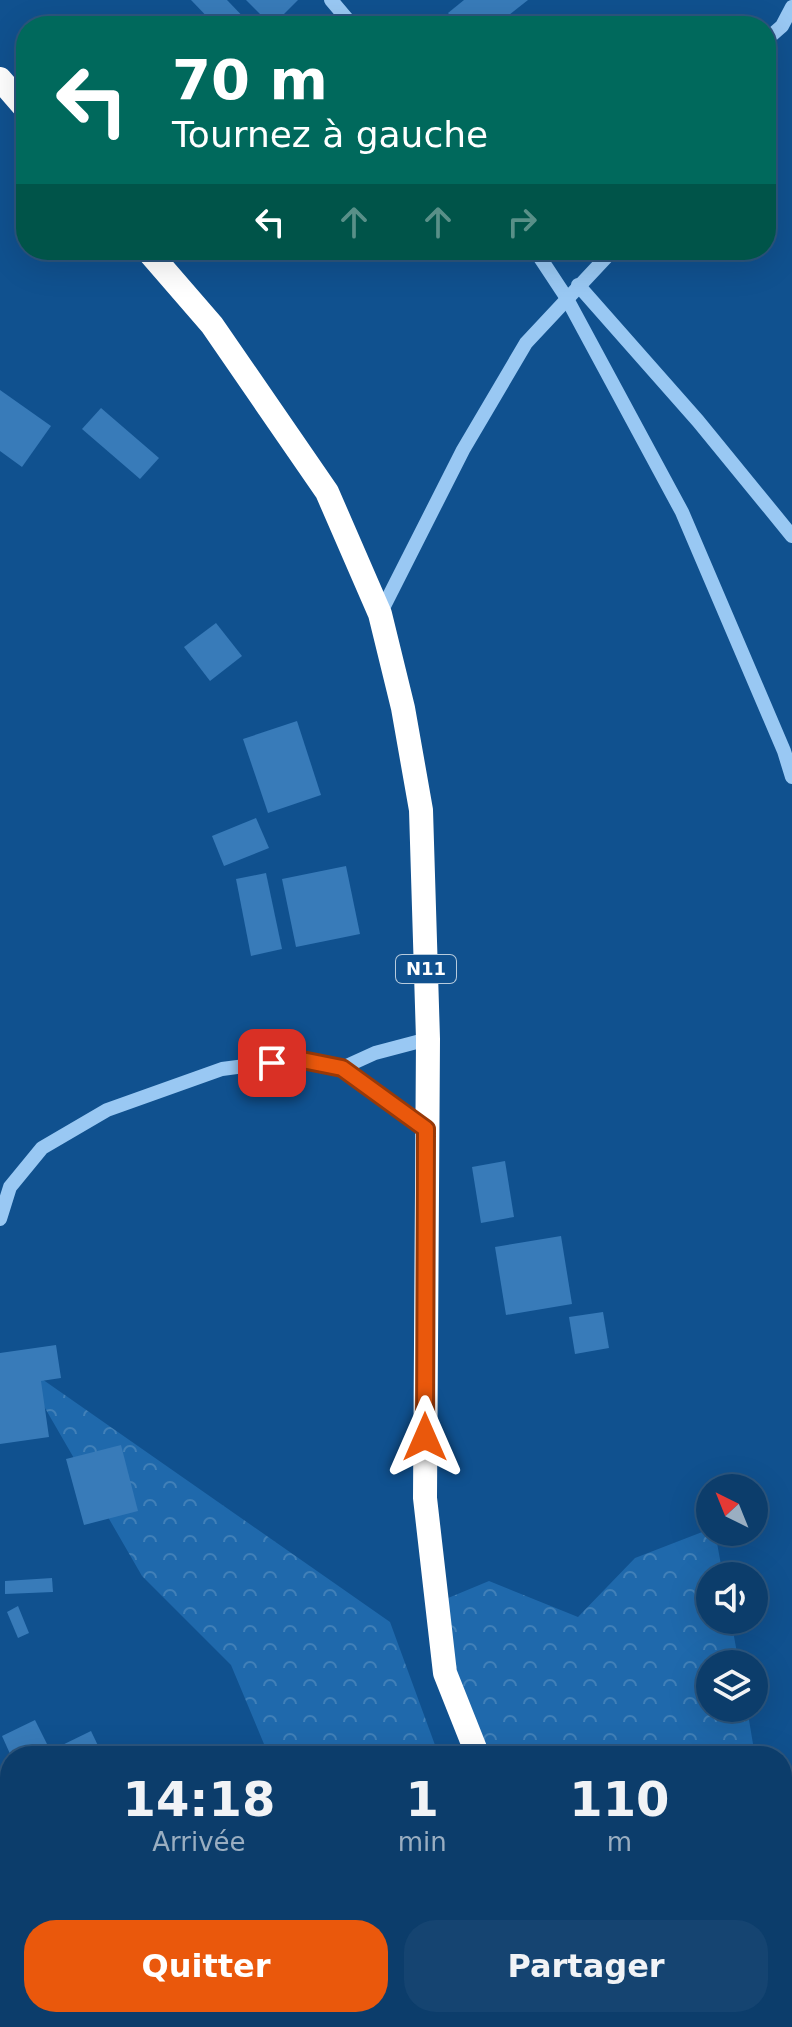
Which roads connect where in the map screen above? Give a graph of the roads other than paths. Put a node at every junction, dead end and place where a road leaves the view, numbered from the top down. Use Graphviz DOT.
graph roads {
  1 [pos="331,0"];
  2 [pos="792,7"];
  3 [pos="345,16"];
  4 [pos="776,31"];
  5 [pos="0,79"];
  6 [pos="16,97"];
  7 [pos="156,260"];
  8 [pos="542,260"];
  9 [pos="603,260"];
  10 [pos="578,285"];
  11 [pos="566,297"];
  12 [pos="792,536"];
  13 [pos="380,614"];
  14 [pos="792,777"];
  15 [pos="428,1039"];
  16 [pos="342,1068"];
  17 [pos="426,1129"];
  18 [pos="5,1188"];
  19 [pos="0,1219"];
  20 [pos="474,1746"];
  1 -- 3 [label="street"];
  2 -- 4 [label="street"];
  5 -- 6 [label="highway"];
  7 -- 13 [label="highway, N11"];
  8 -- 11 [label="street"];
  9 -- 10 [label="street"];
  10 -- 11 [label="street"];
  10 -- 12 [label="street"];
  11 -- 13 [label="street"];
  11 -- 14 [label="street"];
  13 -- 15 [label="highway, N11"];
  15 -- 16 [label="street"];
  15 -- 17 [label="highway, N11"];
  16 -- 17 [label="street"];
  16 -- 18 [label="street"];
  17 -- 20 [label="highway, N11"];
  18 -- 19 [label="street"];
}
